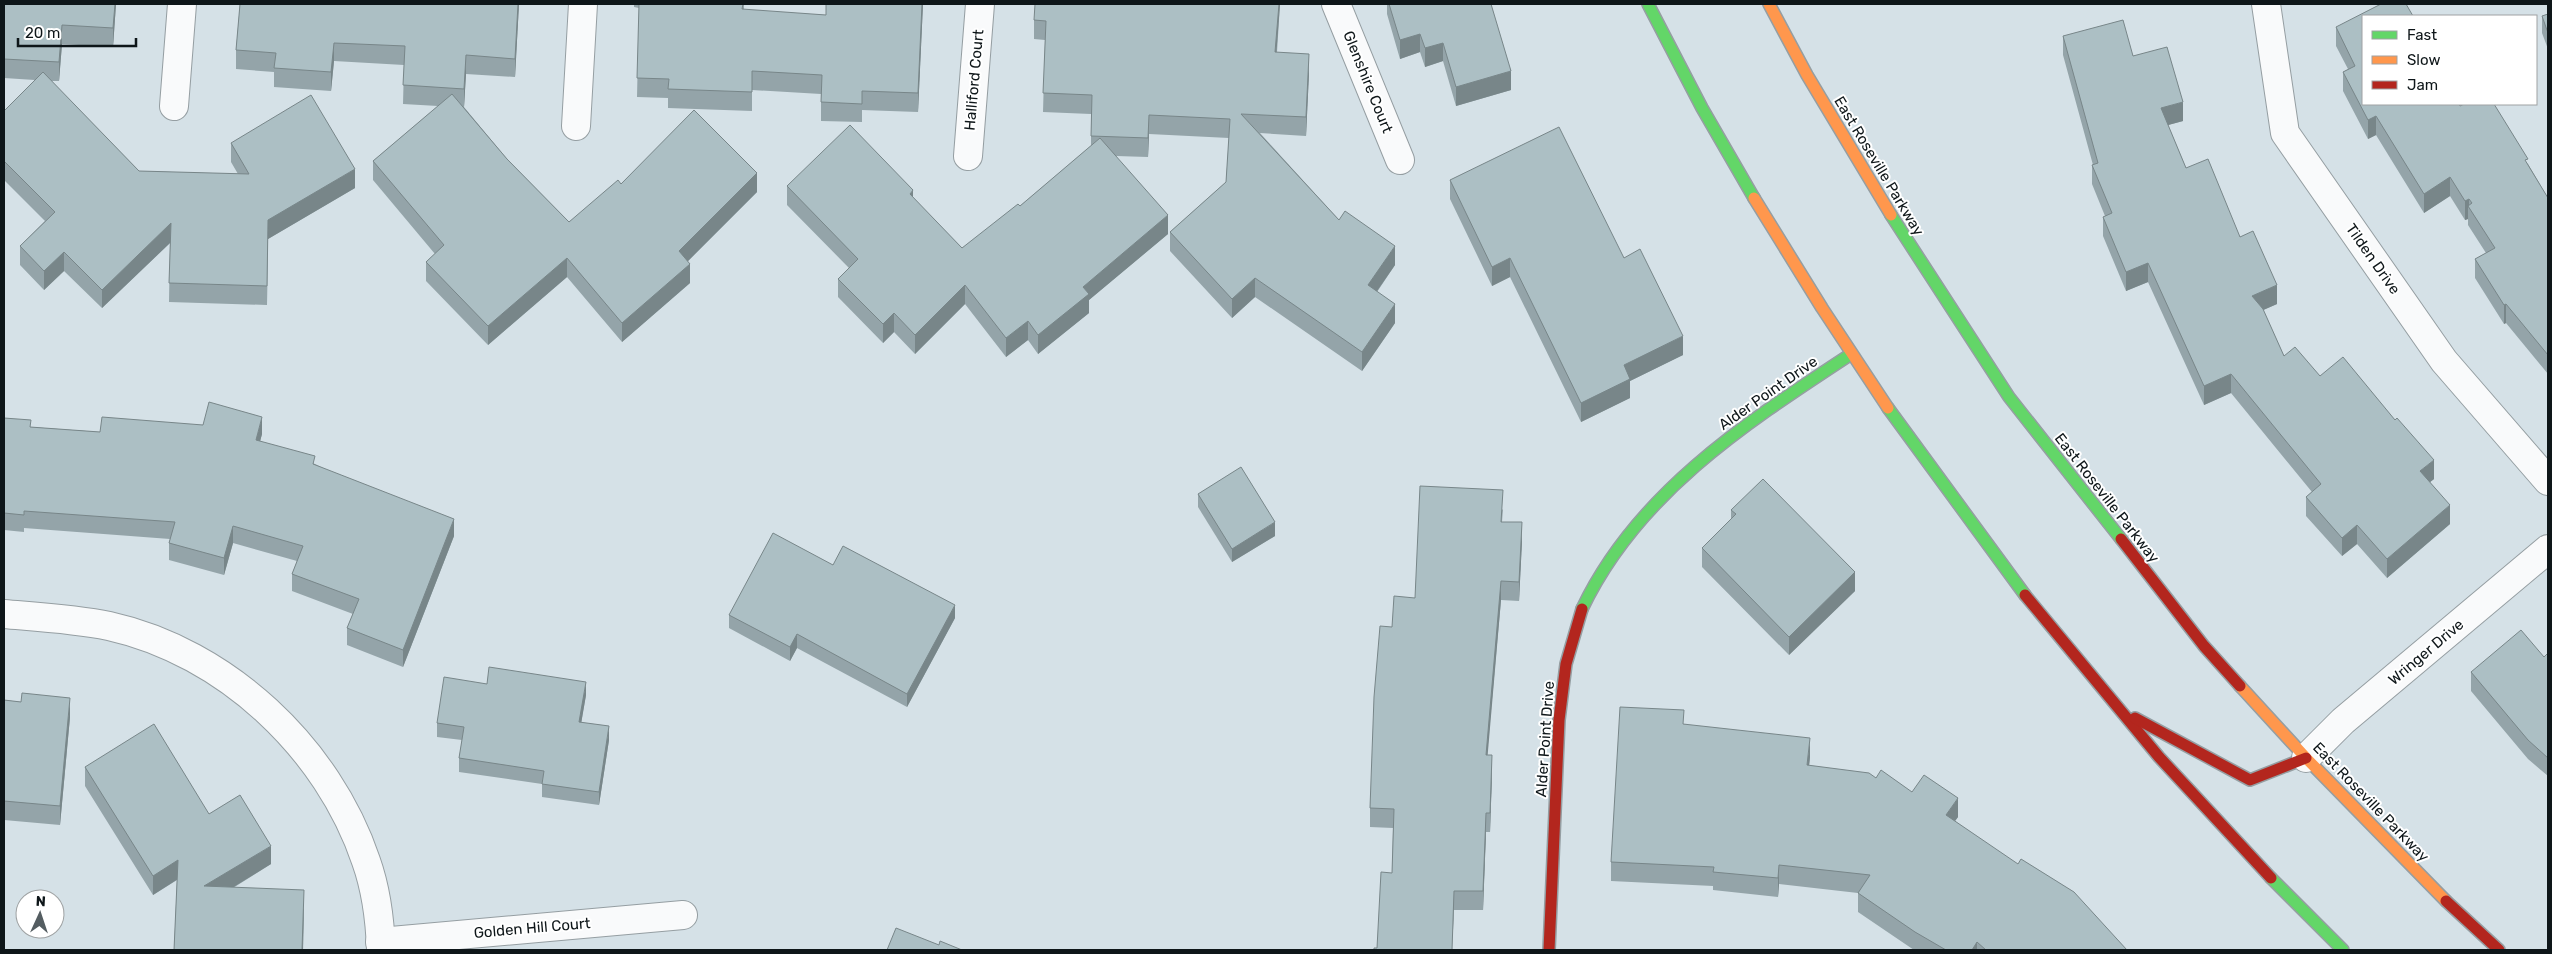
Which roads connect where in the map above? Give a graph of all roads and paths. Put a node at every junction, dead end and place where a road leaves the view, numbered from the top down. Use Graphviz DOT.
graph roads {
  1 [pos="182,4"];
  2 [pos="583,4"];
  3 [pos="980,4"];
  4 [pos="1336,4"];
  5 [pos="1648,4"];
  6 [pos="1768,4"];
  7 [pos="2266,4"];
  8 [pos="174,106"];
  9 [pos="576,126"];
  10 [pos="968,156"];
  11 [pos="1400,160"];
  12 [pos="1851,354"];
  13 [pos="2548,481"];
  14 [pos="2548,549"];
  15 [pos="4,614"];
  16 [pos="2118,709"];
  17 [pos="2306,758"];
  18 [pos="683,915"];
  19 [pos="381,946"];
  20 [pos="1550,950"];
  21 [pos="2343,950"];
  22 [pos="2499,950"];
  1 -- 8 [label="street"];
  2 -- 9 [label="street"];
  3 -- 10 [label="street, Halliford Court"];
  4 -- 11 [label="street, Glenshire Court"];
  5 -- 12 [label="main road"];
  6 -- 17 [label="main road, East Roseville Parkway"];
  7 -- 13 [label="street, Tilden Drive"];
  12 -- 16 [label="main road"];
  12 -- 20 [label="main road, Alder Point Drive"];
  14 -- 17 [label="street, Wringer Drive"];
  15 -- 19 [label="street"];
  16 -- 17 [label="main road"];
  16 -- 21 [label="main road"];
  17 -- 22 [label="main road, East Roseville Parkway"];
  18 -- 19 [label="street, Golden Hill Court"];
}
